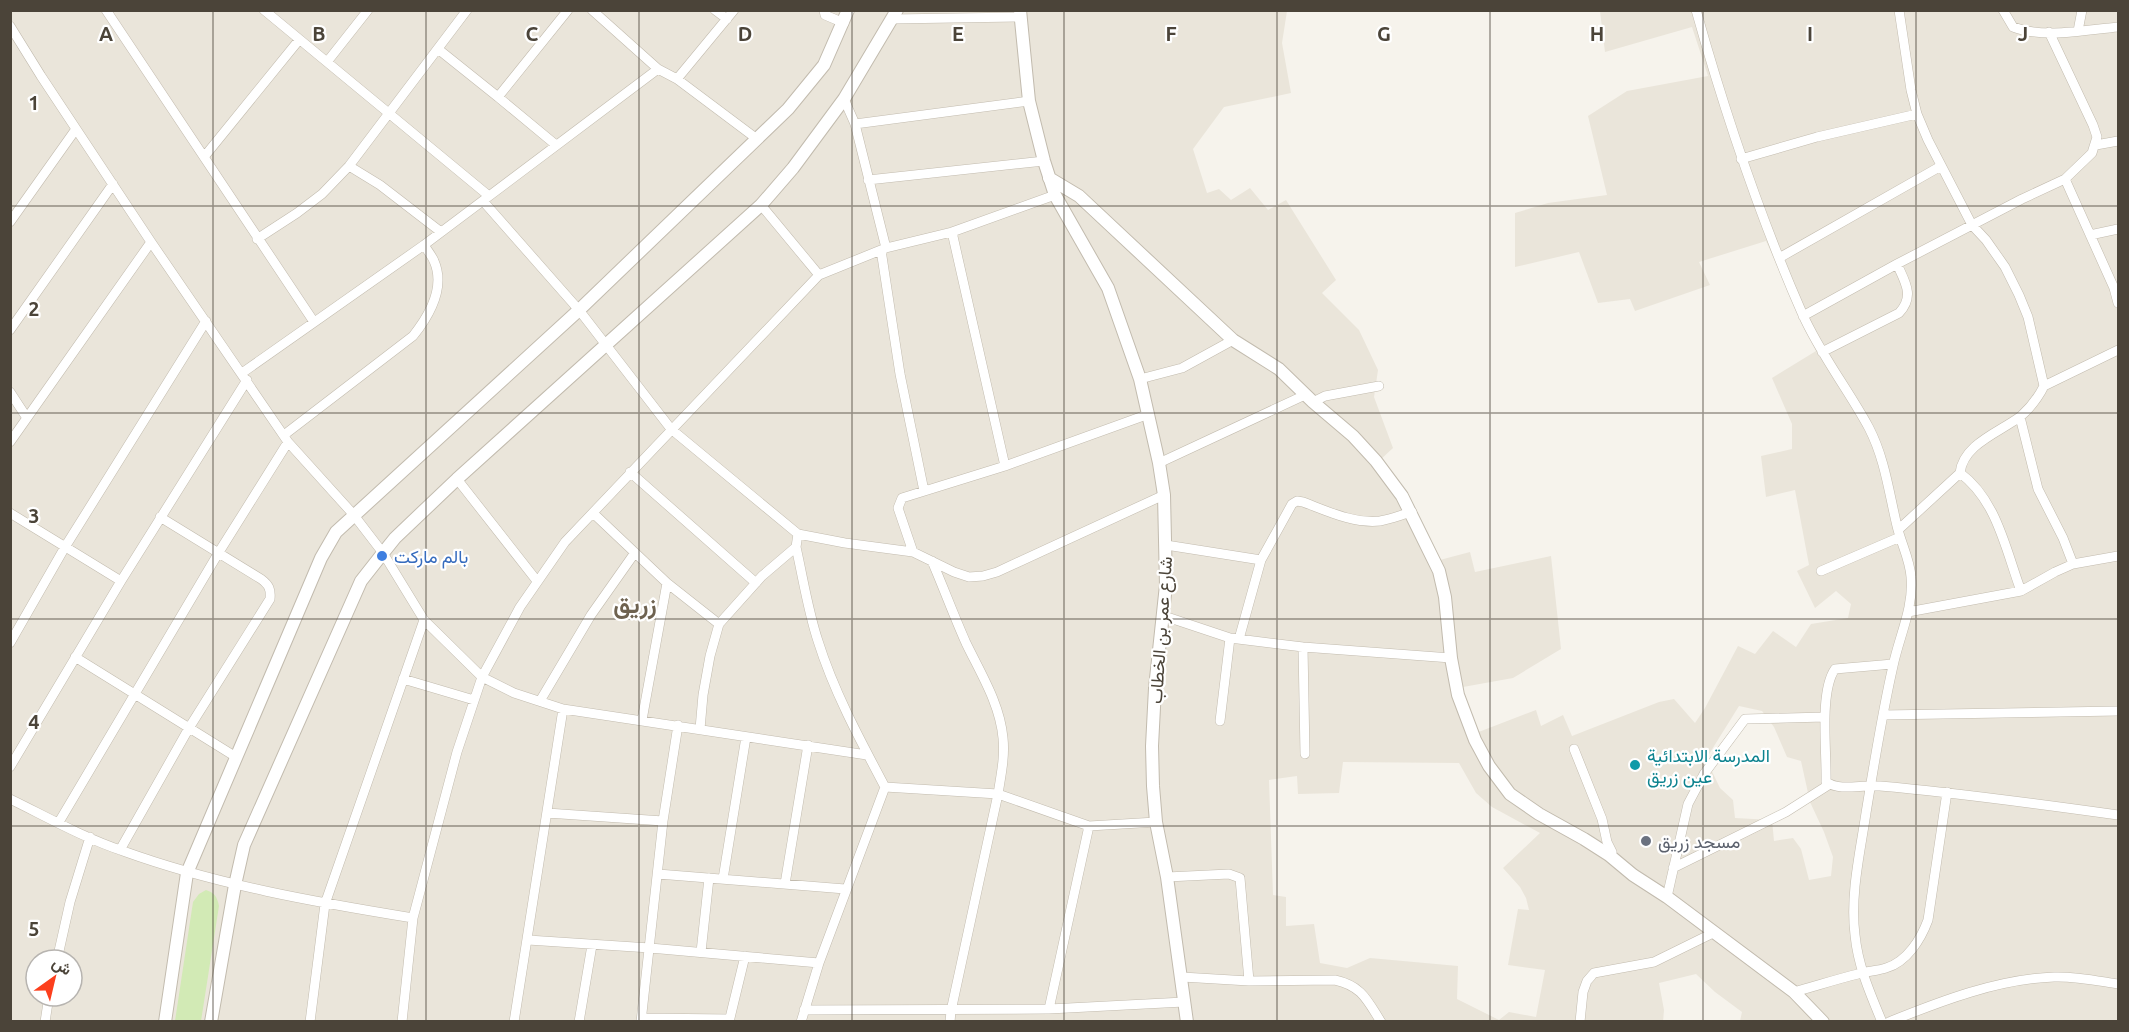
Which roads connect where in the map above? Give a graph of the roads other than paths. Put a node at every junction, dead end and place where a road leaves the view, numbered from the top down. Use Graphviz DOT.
graph roads {
  1 [pos="106,10"];
  2 [pos="368,10"];
  3 [pos="467,10"];
  4 [pos="568,10"];
  5 [pos="592,10"];
  6 [pos="716,10"];
  7 [pos="734,10"];
  8 [pos="824,10"];
  9 [pos="1696,10"];
  10 [pos="1899,10"];
  11 [pos="2003,10"];
  12 [pos="2082,10"];
  13 [pos="266,11"];
  14 [pos="1020,14"];
  15 [pos="894,15"];
  16 [pos="846,17"];
  17 [pos="727,19"];
  18 [pos="10,26"];
  19 [pos="2118,27"];
  20 [pos="2078,31"];
  21 [pos="2049,32"];
  22 [pos="299,40"];
  23 [pos="438,49"];
  24 [pos="327,62"];
  25 [pos="658,69"];
  26 [pos="677,79"];
  27 [pos="498,97"];
  28 [pos="844,99"];
  29 [pos="1029,101"];
  30 [pos="388,112"];
  31 [pos="1917,114"];
  32 [pos="855,124"];
  33 [pos="76,129"];
  34 [pos="758,139"];
  35 [pos="2118,141"];
  36 [pos="2096,145"];
  37 [pos="556,146"];
  38 [pos="204,157"];
  39 [pos="1741,159"];
  40 [pos="1044,161"];
  41 [pos="349,166"];
  42 [pos="1941,166"];
  43 [pos="1049,178"];
  44 [pos="2065,179"];
  45 [pos="868,180"];
  46 [pos="113,184"];
  47 [pos="1055,195"];
  48 [pos="486,198"];
  49 [pos="761,206"];
  50 [pos="10,222"];
  51 [pos="1972,225"];
  52 [pos="2118,229"];
  53 [pos="441,232"];
  54 [pos="952,232"];
  55 [pos="2090,235"];
  56 [pos="257,238"];
  57 [pos="151,242"];
  58 [pos="424,245"];
  59 [pos="883,249"];
  60 [pos="1779,258"];
  61 [pos="1898,264"];
  62 [pos="819,275"];
  63 [pos="2118,303"];
  64 [pos="579,310"];
  65 [pos="1803,316"];
  66 [pos="206,321"];
  67 [pos="314,322"];
  68 [pos="10,330"];
  69 [pos="1233,340"];
  70 [pos="604,344"];
  71 [pos="2118,350"];
  72 [pos="1822,352"];
  73 [pos="244,377"];
  74 [pos="1140,378"];
  75 [pos="1379,386"];
  76 [pos="2044,386"];
  77 [pos="10,392"];
  78 [pos="1309,398"];
  79 [pos="1149,414"];
  80 [pos="2020,417"];
  81 [pos="27,418"];
  82 [pos="671,429"];
  83 [pos="286,438"];
  84 [pos="10,442"];
  85 [pos="1159,463"];
  86 [pos="1005,466"];
  87 [pos="630,472"];
  88 [pos="1960,473"];
  89 [pos="457,479"];
  90 [pos="924,491"];
  91 [pos="1164,495"];
  92 [pos="1412,512"];
  93 [pos="10,513"];
  94 [pos="592,513"];
  95 [pos="353,514"];
  96 [pos="160,517"];
  97 [pos="1899,533"];
  98 [pos="798,534"];
  99 [pos="1166,545"];
  100 [pos="66,547"];
  101 [pos="796,547"];
  102 [pos="219,552"];
  103 [pos="913,552"];
  104 [pos="383,553"];
  105 [pos="634,554"];
  106 [pos="2118,556"];
  107 [pos="1261,560"];
  108 [pos="932,561"];
  109 [pos="2073,564"];
  110 [pos="1821,571"];
  111 [pos="121,581"];
  112 [pos="537,581"];
  113 [pos="667,583"];
  114 [pos="756,583"];
  115 [pos="2021,591"];
  116 [pos="1908,612"];
  117 [pos="1164,616"];
  118 [pos="424,620"];
  119 [pos="719,624"];
  120 [pos="1234,638"];
  121 [pos="10,644"];
  122 [pos="1303,647"];
  123 [pos="75,657"];
  124 [pos="1451,658"];
  125 [pos="1893,664"];
  126 [pos="482,677"];
  127 [pos="404,679"];
  128 [pos="134,695"];
  129 [pos="474,700"];
  130 [pos="540,702"];
  131 [pos="563,708"];
  132 [pos="2118,711"];
  133 [pos="1883,715"];
  134 [pos="1825,717"];
  135 [pos="642,720"];
  136 [pos="1220,721"];
  137 [pos="678,725"];
  138 [pos="189,728"];
  139 [pos="700,729"];
  140 [pos="746,736"];
  141 [pos="808,746"];
  142 [pos="1574,749"];
  143 [pos="1305,754"];
  144 [pos="867,755"];
  145 [pos="236,756"];
  146 [pos="10,767"];
  147 [pos="1830,784"];
  148 [pos="1871,785"];
  149 [pos="885,787"];
  150 [pos="1947,792"];
  151 [pos="998,794"];
  152 [pos="10,799"];
  153 [pos="547,813"];
  154 [pos="2118,815"];
  155 [pos="663,821"];
  156 [pos="59,822"];
  157 [pos="1156,822"];
  158 [pos="1089,826"];
  159 [pos="90,837"];
  160 [pos="120,850"];
  161 [pos="1609,855"];
  162 [pos="1673,868"];
  163 [pos="187,873"];
  164 [pos="658,874"];
  165 [pos="1167,877"];
  166 [pos="709,878"];
  167 [pos="723,879"];
  168 [pos="785,884"];
  169 [pos="235,885"];
  170 [pos="845,889"];
  171 [pos="1667,897"];
  172 [pos="325,904"];
  173 [pos="413,918"];
  174 [pos="1715,932"];
  175 [pos="528,940"];
  176 [pos="592,945"];
  177 [pos="60,948"];
  178 [pos="650,948"];
  179 [pos="701,952"];
  180 [pos="745,956"];
  181 [pos="819,963"];
  182 [pos="1861,973"];
  183 [pos="1182,977"];
  184 [pos="1249,981"];
  185 [pos="2118,984"];
  186 [pos="1794,992"];
  187 [pos="1184,1002"];
  188 [pos="1049,1009"];
  189 [pos="804,1010"];
  190 [pos="951,1011"];
  191 [pos="642,1020"];
  192 [pos="729,1020"];
  193 [pos="165,1022"];
  194 [pos="211,1022"];
  195 [pos="310,1022"];
  196 [pos="402,1022"];
  197 [pos="514,1022"];
  198 [pos="579,1022"];
  199 [pos="801,1022"];
  200 [pos="950,1022"];
  201 [pos="1187,1022"];
  202 [pos="1381,1022"];
  203 [pos="1580,1022"];
  204 [pos="1823,1022"];
  205 [pos="1882,1022"];
  206 [pos="1890,1022"];
  1 -- 38 [label="street"];
  2 -- 24 [label="street"];
  3 -- 23 [label="street"];
  4 -- 27 [label="street"];
  5 -- 25 [label="street"];
  6 -- 17 [label="street"];
  7 -- 17 [label="street"];
  8 -- 16 [label="street"];
  9 -- 39 [label="street"];
  10 -- 31 [label="street"];
  11 -- 21 [label="street"];
  12 -- 20 [label="street"];
  13 -- 22 [label="street"];
  14 -- 15 [label="street"];
  14 -- 29 [label="street, شارع عمر بن الخطاب"];
  15 -- 28 [label="street"];
  16 -- 34 [label="street"];
  17 -- 26 [label="street"];
  18 -- 33 [label="street"];
  19 -- 20 [label="street"];
  20 -- 21 [label="street"];
  21 -- 36 [label="street"];
  22 -- 24 [label="street"];
  22 -- 38 [label="street"];
  23 -- 27 [label="street"];
  23 -- 30 [label="street"];
  24 -- 30 [label="street"];
  25 -- 26 [label="street"];
  25 -- 37 [label="street"];
  26 -- 34 [label="street"];
  27 -- 37 [label="street"];
  28 -- 32 [label="street"];
  28 -- 49 [label="street"];
  29 -- 32 [label="street"];
  29 -- 40 [label="street, شارع عمر بن الخطاب"];
  30 -- 41 [label="street"];
  30 -- 48 [label="street"];
  31 -- 39 [label="street"];
  31 -- 42 [label="street"];
  32 -- 45 [label="street"];
  33 -- 46 [label="street"];
  33 -- 50 [label="street"];
  34 -- 64 [label="street"];
  35 -- 36 [label="street"];
  36 -- 44 [label="street"];
  37 -- 48 [label="street"];
  38 -- 56 [label="street"];
  39 -- 60 [label="street"];
  40 -- 43 [label="street, شارع عمر بن الخطاب"];
  40 -- 45 [label="street"];
  41 -- 53 [label="street"];
  41 -- 56 [label="street"];
  42 -- 51 [label="street"];
  42 -- 60 [label="street"];
  43 -- 47 [label="street, شارع عمر بن الخطاب"];
  43 -- 69 [label="street"];
  44 -- 51 [label="street"];
  44 -- 55 [label="street"];
  45 -- 59 [label="street"];
  46 -- 57 [label="street"];
  46 -- 68 [label="street"];
  47 -- 54 [label="street"];
  47 -- 74 [label="street, شارع عمر بن الخطاب"];
  48 -- 53 [label="street"];
  48 -- 64 [label="street"];
  49 -- 62 [label="street"];
  49 -- 70 [label="street"];
  51 -- 61 [label="street"];
  51 -- 76 [label="street"];
  52 -- 55 [label="street"];
  53 -- 58 [label="street"];
  54 -- 59 [label="street"];
  54 -- 86 [label="street"];
  55 -- 63 [label="street"];
  56 -- 67 [label="street"];
  57 -- 66 [label="street"];
  57 -- 81 [label="street"];
  58 -- 67 [label="street"];
  58 -- 83 [label="street"];
  59 -- 62 [label="street"];
  59 -- 90 [label="street"];
  60 -- 65 [label="street"];
  61 -- 65 [label="street"];
  61 -- 72 [label="street"];
  62 -- 82 [label="street"];
  64 -- 70 [label="street"];
  64 -- 95 [label="street"];
  65 -- 72 [label="street"];
  66 -- 73 [label="street"];
  66 -- 100 [label="street"];
  67 -- 73 [label="street"];
  69 -- 74 [label="street"];
  69 -- 78 [label="street"];
  70 -- 82 [label="street"];
  70 -- 89 [label="street"];
  71 -- 76 [label="street"];
  72 -- 97 [label="street"];
  73 -- 83 [label="street"];
  73 -- 96 [label="street"];
  74 -- 79 [label="street, شارع عمر بن الخطاب"];
  75 -- 78 [label="street"];
  76 -- 80 [label="street"];
  77 -- 81 [label="street"];
  78 -- 85 [label="street"];
  78 -- 92 [label="street"];
  79 -- 85 [label="street, شارع عمر بن الخطاب"];
  79 -- 86 [label="street"];
  80 -- 88 [label="street"];
  80 -- 109 [label="street"];
  81 -- 84 [label="street"];
  82 -- 87 [label="street"];
  82 -- 98 [label="street"];
  83 -- 95 [label="street"];
  83 -- 102 [label="street"];
  85 -- 91 [label="street, شارع عمر بن الخطاب"];
  86 -- 90 [label="street"];
  87 -- 94 [label="street"];
  87 -- 114 [label="street"];
  88 -- 97 [label="street"];
  88 -- 115 [label="street"];
  89 -- 104 [label="street"];
  89 -- 112 [label="street"];
  90 -- 103 [label="street"];
  91 -- 99 [label="street, شارع عمر بن الخطاب"];
  91 -- 108 [label="street"];
  92 -- 107 [label="street"];
  92 -- 124 [label="street"];
  93 -- 100 [label="street"];
  94 -- 105 [label="street"];
  94 -- 112 [label="street"];
  95 -- 104 [label="street"];
  95 -- 145 [label="street"];
  96 -- 102 [label="street"];
  96 -- 111 [label="street"];
  97 -- 110 [label="street"];
  97 -- 116 [label="street"];
  98 -- 101 [label="street"];
  98 -- 103 [label="street"];
  99 -- 107 [label="street"];
  99 -- 117 [label="street, شارع عمر بن الخطاب"];
  100 -- 111 [label="street"];
  100 -- 121 [label="street"];
  101 -- 114 [label="street"];
  101 -- 144 [label="street"];
  102 -- 128 [label="street"];
  102 -- 138 [label="street"];
  103 -- 108 [label="street"];
  104 -- 118 [label="street"];
  104 -- 169 [label="street"];
  105 -- 113 [label="street"];
  105 -- 130 [label="street"];
  106 -- 109 [label="street"];
  107 -- 120 [label="street"];
  108 -- 151 [label="street"];
  109 -- 115 [label="street"];
  111 -- 123 [label="street"];
  112 -- 126 [label="street"];
  113 -- 119 [label="street"];
  113 -- 135 [label="street"];
  114 -- 119 [label="street"];
  115 -- 116 [label="street"];
  116 -- 125 [label="street"];
  117 -- 120 [label="street"];
  117 -- 157 [label="street, شارع عمر بن الخطاب"];
  118 -- 126 [label="street"];
  118 -- 127 [label="street"];
  119 -- 139 [label="street"];
  120 -- 122 [label="street"];
  120 -- 136 [label="street"];
  122 -- 124 [label="street"];
  122 -- 143 [label="street"];
  123 -- 128 [label="street"];
  123 -- 146 [label="street"];
  124 -- 161 [label="street"];
  125 -- 133 [label="street"];
  125 -- 134 [label="street"];
  126 -- 129 [label="street"];
  126 -- 130 [label="street"];
  127 -- 129 [label="street"];
  127 -- 172 [label="street"];
  128 -- 138 [label="street"];
  128 -- 156 [label="street"];
  129 -- 173 [label="street"];
  130 -- 131 [label="street"];
  131 -- 135 [label="street"];
  131 -- 153 [label="street"];
  132 -- 133 [label="street"];
  133 -- 148 [label="street"];
  134 -- 147 [label="street"];
  134 -- 162 [label="street"];
  135 -- 137 [label="street"];
  137 -- 139 [label="street"];
  137 -- 155 [label="street"];
  138 -- 145 [label="street"];
  138 -- 160 [label="street"];
  139 -- 140 [label="street"];
  140 -- 141 [label="street"];
  140 -- 167 [label="street"];
  141 -- 144 [label="street"];
  141 -- 168 [label="street"];
  142 -- 161 [label="street"];
  144 -- 149 [label="street"];
  145 -- 163 [label="street"];
  147 -- 148 [label="street"];
  147 -- 162 [label="street"];
  148 -- 150 [label="street"];
  148 -- 182 [label="street"];
  149 -- 151 [label="street"];
  149 -- 170 [label="street"];
  150 -- 154 [label="street"];
  150 -- 182 [label="street"];
  151 -- 158 [label="street"];
  151 -- 190 [label="street"];
  152 -- 156 [label="street"];
  153 -- 155 [label="street"];
  153 -- 175 [label="street"];
  155 -- 164 [label="street"];
  156 -- 159 [label="street"];
  157 -- 158 [label="street"];
  157 -- 165 [label="street, شارع عمر بن الخطاب"];
  158 -- 188 [label="street"];
  159 -- 160 [label="street"];
  159 -- 177 [label="street"];
  160 -- 163 [label="street"];
  161 -- 171 [label="street"];
  162 -- 171 [label="street"];
  163 -- 169 [label="street"];
  163 -- 193 [label="street"];
  164 -- 166 [label="street"];
  164 -- 178 [label="street"];
  165 -- 183 [label="street, شارع عمر بن الخطاب"];
  165 -- 184 [label="street"];
  166 -- 167 [label="street"];
  166 -- 179 [label="street"];
  167 -- 168 [label="street"];
  168 -- 170 [label="street"];
  169 -- 172 [label="street"];
  169 -- 194 [label="street"];
  170 -- 181 [label="street"];
  171 -- 174 [label="street"];
  172 -- 173 [label="street"];
  172 -- 195 [label="street"];
  173 -- 196 [label="street"];
  174 -- 186 [label="street"];
  174 -- 203 [label="street"];
  175 -- 176 [label="street"];
  175 -- 197 [label="street"];
  176 -- 178 [label="street"];
  176 -- 198 [label="street"];
  178 -- 179 [label="street"];
  178 -- 191 [label="street"];
  179 -- 180 [label="street"];
  180 -- 181 [label="street"];
  180 -- 192 [label="street"];
  181 -- 189 [label="street"];
  182 -- 186 [label="street"];
  182 -- 205 [label="street"];
  183 -- 184 [label="street"];
  183 -- 187 [label="street, شارع عمر بن الخطاب"];
  184 -- 202 [label="street"];
  185 -- 206 [label="street"];
  186 -- 204 [label="street"];
  187 -- 188 [label="street"];
  187 -- 201 [label="street, شارع عمر بن الخطاب"];
  188 -- 190 [label="street"];
  189 -- 190 [label="street"];
  189 -- 199 [label="street"];
  190 -- 200 [label="street"];
  191 -- 192 [label="street"];
}
